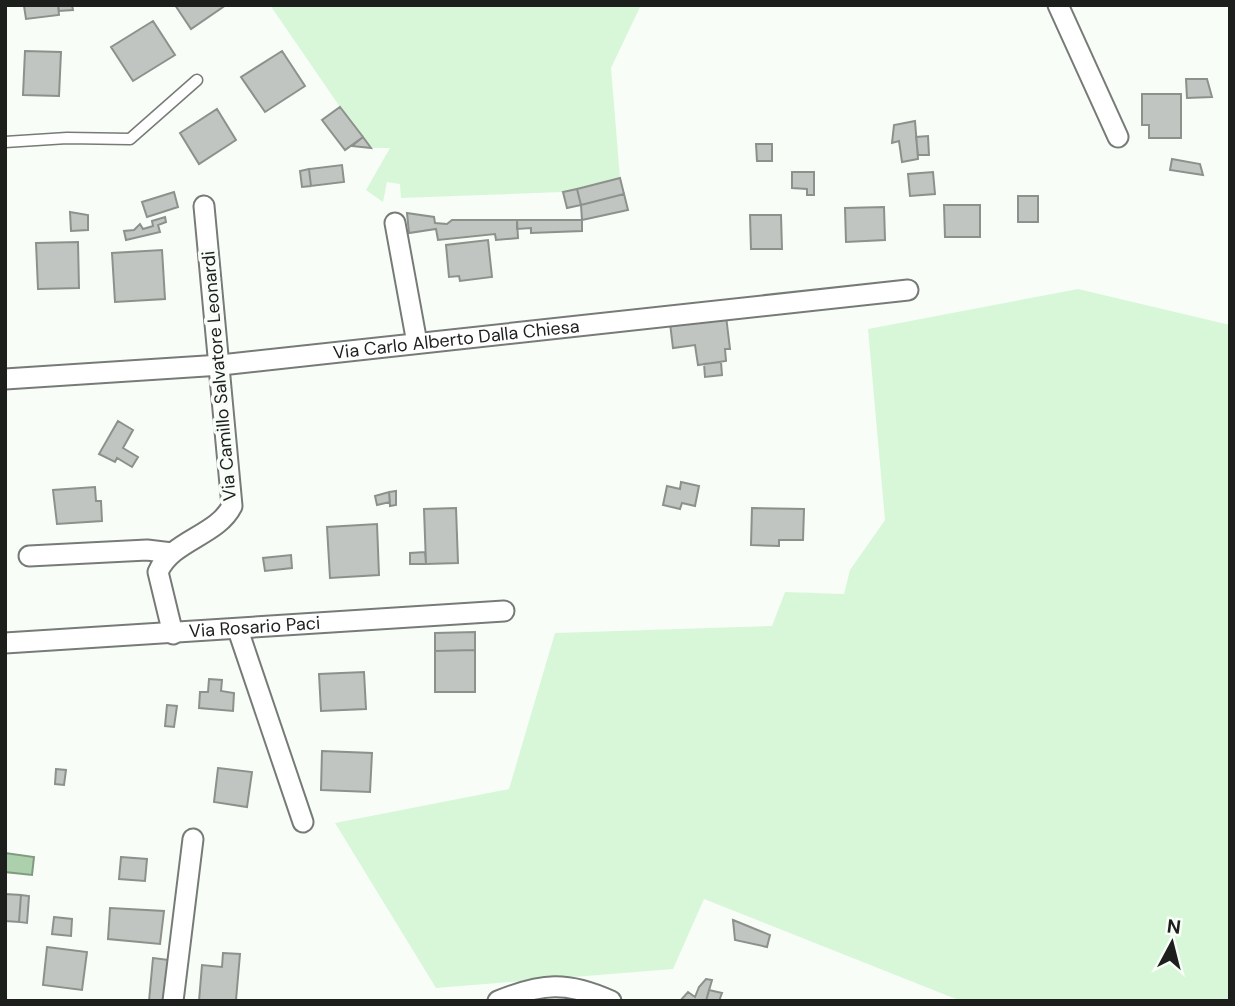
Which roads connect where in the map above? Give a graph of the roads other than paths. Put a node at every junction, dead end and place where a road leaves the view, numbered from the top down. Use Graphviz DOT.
graph roads {
  1 [pos="1058,5"];
  2 [pos="197,80"];
  3 [pos="1118,137"];
  4 [pos="5,142"];
  5 [pos="204,206"];
  6 [pos="395,223"];
  7 [pos="908,290"];
  8 [pos="417,343"];
  9 [pos="220,365"];
  10 [pos="5,379"];
  11 [pos="172,553"];
  12 [pos="29,556"];
  13 [pos="504,611"];
  14 [pos="238,630"];
  15 [pos="173,634"];
  16 [pos="5,643"];
  17 [pos="303,822"];
  18 [pos="193,839"];
  19 [pos="173,1001"];
  20 [pos="498,1001"];
  21 [pos="611,1001"];
  1 -- 3 [label="street"];
  2 -- 4 [label="lane"];
  5 -- 9 [label="street, Via Camillo Salvatore Leonardi"];
  6 -- 8 [label="street"];
  7 -- 8 [label="street, Via Carlo Alberto Dalla Chiesa"];
  8 -- 9 [label="street, Via Carlo Alberto Dalla Chiesa"];
  9 -- 10 [label="street, Via Carlo Alberto Dalla Chiesa"];
  9 -- 11 [label="street, Via Camillo Salvatore Leonardi"];
  11 -- 12 [label="street"];
  11 -- 15 [label="street"];
  13 -- 14 [label="street, Via Rosario Paci"];
  14 -- 15 [label="street, Via Rosario Paci"];
  14 -- 17 [label="street"];
  15 -- 16 [label="street, Via Rosario Paci"];
  18 -- 19 [label="street"];
  20 -- 21 [label="street"];
}
